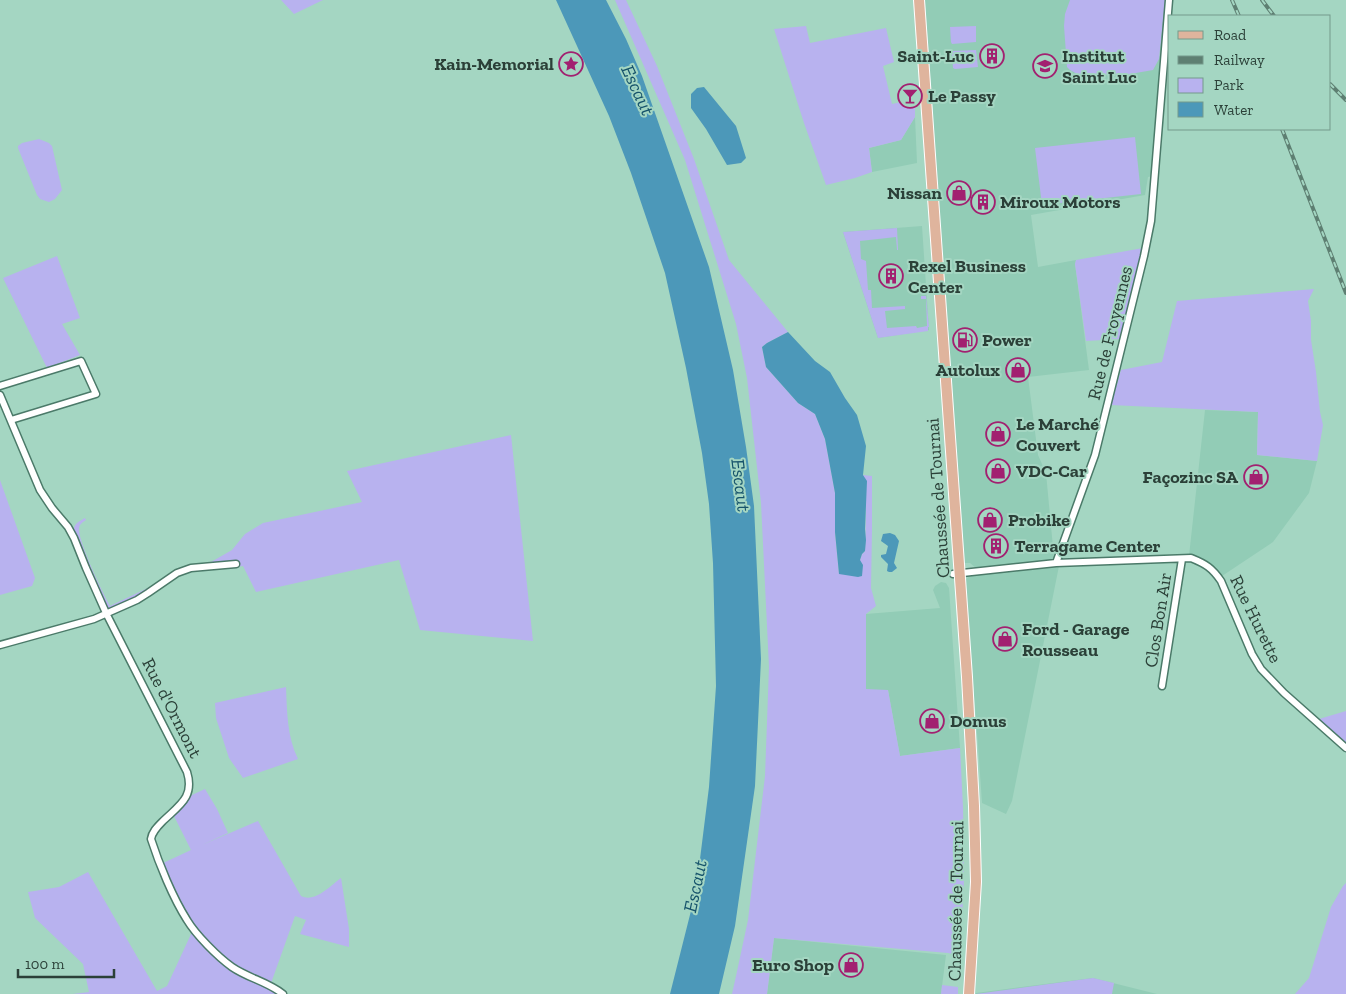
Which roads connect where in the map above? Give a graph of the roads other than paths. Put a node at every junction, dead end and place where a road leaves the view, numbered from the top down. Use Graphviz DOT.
graph roads {
  1 [pos="913,0"];
  2 [pos="920,0"];
  3 [pos="1169,0"];
  4 [pos="0,386"];
  5 [pos="0,395"];
  6 [pos="11,420"];
  7 [pos="1182,559"];
  8 [pos="1056,563"];
  9 [pos="236,564"];
  10 [pos="956,573"];
  11 [pos="106,613"];
  12 [pos="0,645"];
  13 [pos="1162,686"];
  14 [pos="1346,748"];
  15 [pos="283,994"];
  16 [pos="963,994"];
  17 [pos="969,994"];
  1 -- 10 [label="main road, Chaussée de Tournai"];
  2 -- 10 [label="main road, Chaussée de Tournai"];
  3 -- 8 [label="street, Rue de Froyennes"];
  4 -- 6 [label="street"];
  5 -- 6 [label="street, Rue d'Ormont"];
  6 -- 11 [label="street, Rue d'Ormont"];
  7 -- 8 [label="street, Rue Hurette"];
  7 -- 13 [label="street, Clos Bon Air"];
  7 -- 14 [label="street, Rue Hurette"];
  8 -- 10 [label="street"];
  9 -- 11 [label="street"];
  10 -- 16 [label="main road, Chaussée de Tournai"];
  10 -- 17 [label="main road, Chaussée de Tournai"];
  11 -- 12 [label="street"];
  11 -- 15 [label="street, Rue d'Ormont"];
}
